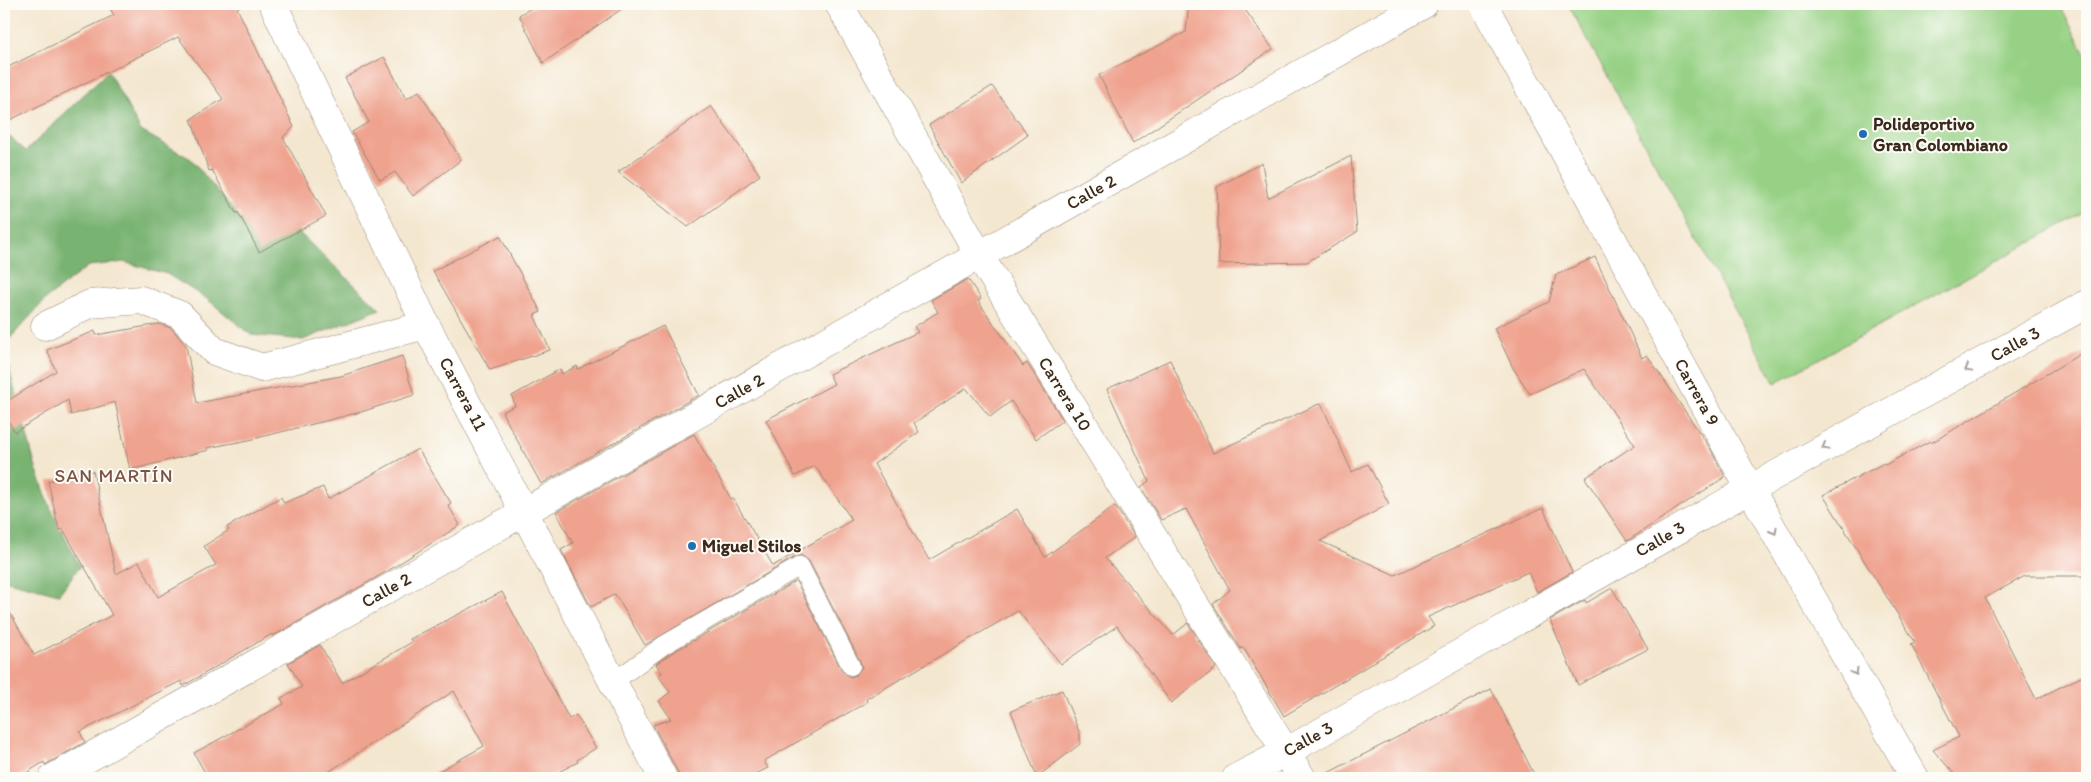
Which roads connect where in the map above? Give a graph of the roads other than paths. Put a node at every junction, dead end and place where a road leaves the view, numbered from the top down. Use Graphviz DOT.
graph roads {
  1 [pos="273,4"];
  2 [pos="839,4"];
  3 [pos="1424,4"];
  4 [pos="1483,4"];
  5 [pos="978,255"];
  6 [pos="2087,304"];
  7 [pos="426,325"];
  8 [pos="44,326"];
  9 [pos="1750,489"];
  10 [pos="525,512"];
  11 [pos="852,666"];
  12 [pos="613,682"];
  13 [pos="1286,752"];
  14 [pos="53,778"];
  15 [pos="663,778"];
  16 [pos="1236,778"];
  17 [pos="1302,778"];
  18 [pos="1916,778"];
  1 -- 7 [label="street, Carrera 11"];
  2 -- 5 [label="street, Carrera 10"];
  3 -- 5 [label="street, Calle 2"];
  4 -- 9 [label="street, Carrera 9"];
  5 -- 10 [label="street, Calle 2"];
  5 -- 13 [label="street, Carrera 10"];
  6 -- 9 [label="street, Calle 3, one-way"];
  7 -- 8 [label="street"];
  7 -- 10 [label="street, Carrera 11"];
  9 -- 13 [label="street, Calle 3"];
  9 -- 18 [label="street, Carrera 9, one-way"];
  10 -- 12 [label="street, Carrera 11"];
  10 -- 14 [label="street, Calle 2"];
  11 -- 12 [label="lane"];
  12 -- 15 [label="street, Carrera 11"];
  13 -- 16 [label="street, Calle 3"];
  13 -- 17 [label="street, Carrera 10"];
}
